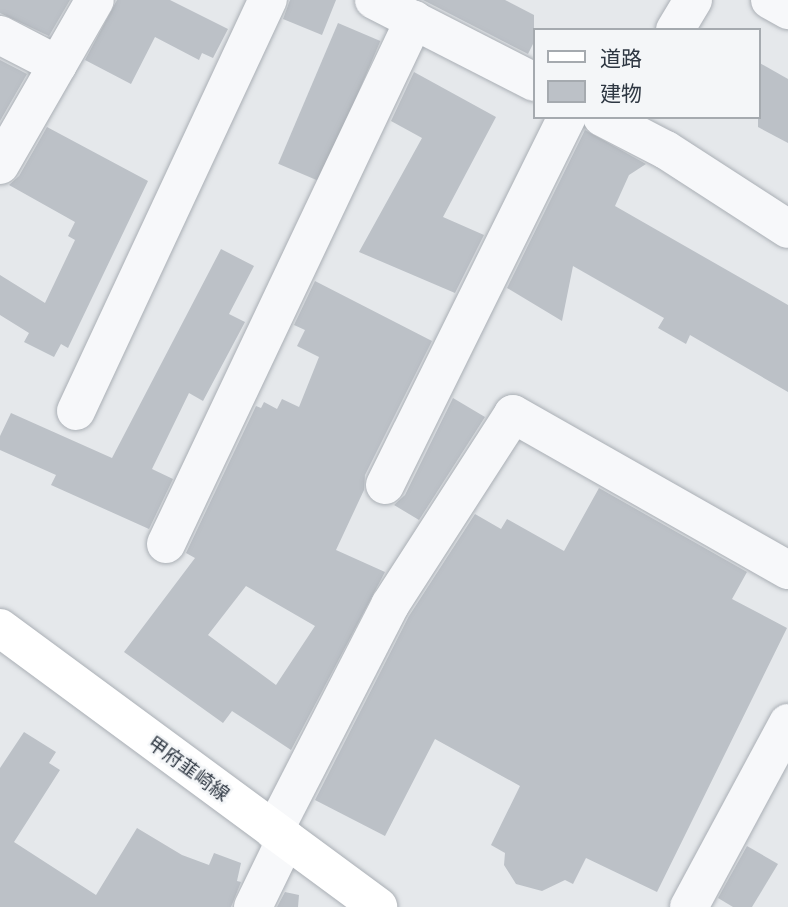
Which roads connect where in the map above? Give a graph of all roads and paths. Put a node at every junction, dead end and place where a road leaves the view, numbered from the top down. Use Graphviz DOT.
graph roads {
  1 [pos="95,0"];
  2 [pos="268,0"];
  3 [pos="374,0"];
  4 [pos="693,0"];
  5 [pos="770,0"];
  6 [pos="788,10"];
  7 [pos="429,16"];
  8 [pos="676,28"];
  9 [pos="0,35"];
  10 [pos="58,65"];
  11 [pos="532,81"];
  12 [pos="566,119"];
  13 [pos="608,119"];
  14 [pos="653,135"];
  15 [pos="0,165"];
  16 [pos="788,229"];
  17 [pos="76,411"];
  18 [pos="385,485"];
  19 [pos="166,544"];
  20 [pos="788,570"];
  21 [pos="0,628"];
  22 [pos="788,723"];
  23 [pos="280,835"];
  24 [pos="253,907"];
  25 [pos="378,907"];
  26 [pos="690,907"];
  1 -- 10 [label="street"];
  2 -- 17 [label="street"];
  3 -- 7 [label="street"];
  4 -- 8 [label="street"];
  5 -- 6 [label="street"];
  7 -- 11 [label="street"];
  7 -- 19 [label="street"];
  9 -- 10 [label="street"];
  10 -- 15 [label="street"];
  12 -- 18 [label="street"];
  13 -- 14 [label="street"];
  14 -- 16 [label="street"];
  20 -- 23 [label="street"];
  21 -- 23 [label="main road, 甲府韮崎線"];
  22 -- 26 [label="street"];
  23 -- 24 [label="street"];
  23 -- 25 [label="main road, 甲府韮崎線"];
}
